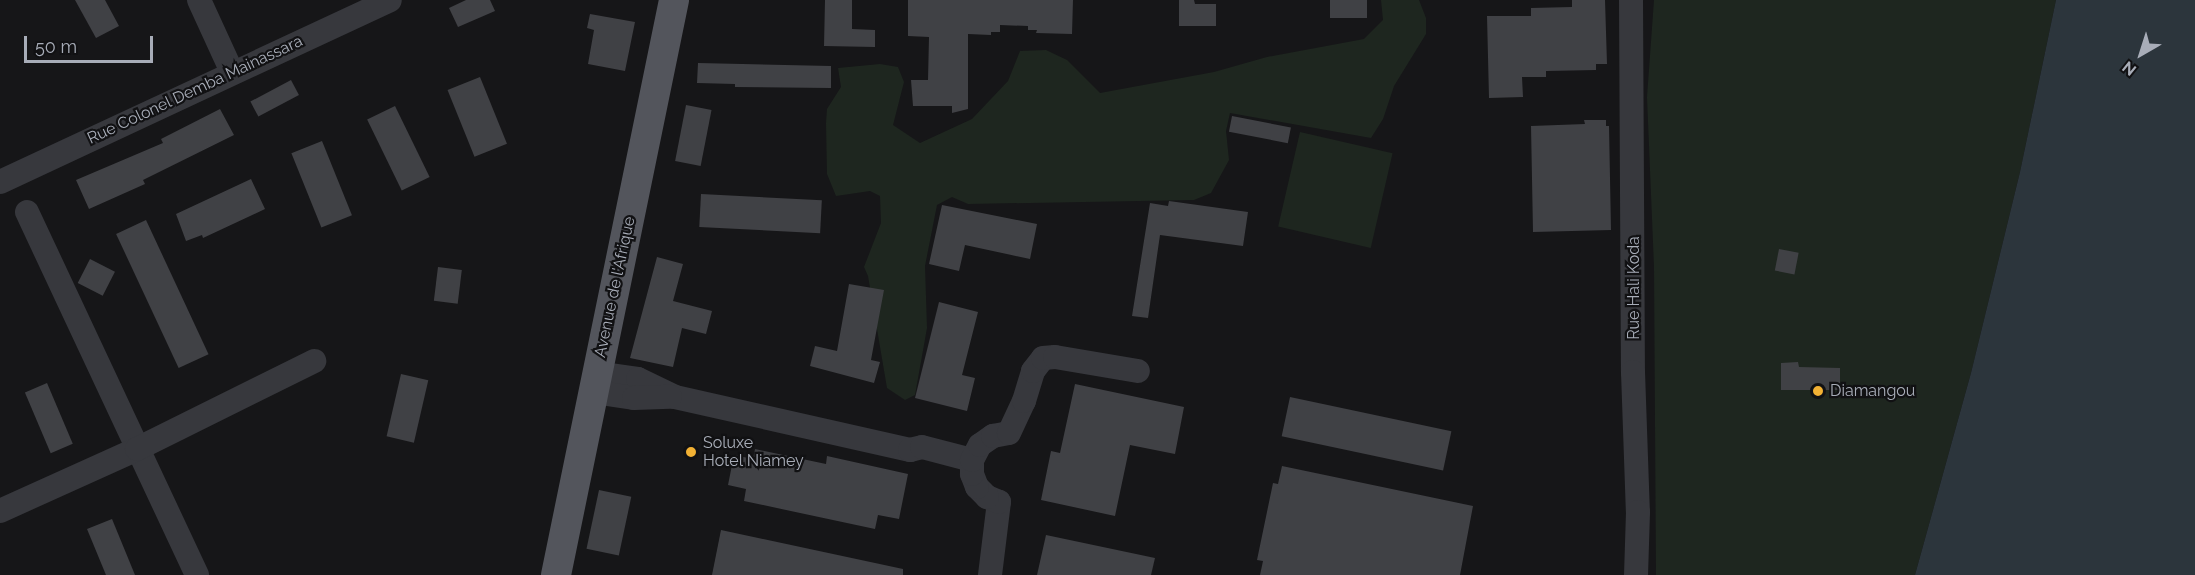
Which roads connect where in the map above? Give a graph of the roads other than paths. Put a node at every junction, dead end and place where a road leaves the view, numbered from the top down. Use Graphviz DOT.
graph roads {
  1 [pos="199,0"];
  2 [pos="390,0"];
  3 [pos="674,0"];
  4 [pos="1631,0"];
  5 [pos="232,72"];
  6 [pos="0,182"];
  7 [pos="27,212"];
  8 [pos="314,361"];
  9 [pos="1138,371"];
  10 [pos="595,382"];
  11 [pos="137,449"];
  12 [pos="972,460"];
  13 [pos="0,511"];
  14 [pos="197,575"];
  15 [pos="556,575"];
  16 [pos="990,575"];
  17 [pos="1636,575"];
  1 -- 5 [label="street"];
  2 -- 5 [label="street, Rue Colonel Demba Mainassara"];
  3 -- 10 [label="main road, Avenue de l'Afrique"];
  4 -- 17 [label="street, Rue Hali Koda"];
  5 -- 6 [label="street, Rue Colonel Demba Mainassara"];
  7 -- 11 [label="street"];
  8 -- 11 [label="street"];
  9 -- 12 [label="street"];
  10 -- 12 [label="street"];
  10 -- 15 [label="main road, Avenue de l'Afrique"];
  11 -- 13 [label="street"];
  11 -- 14 [label="street"];
  12 -- 16 [label="street"];
}
